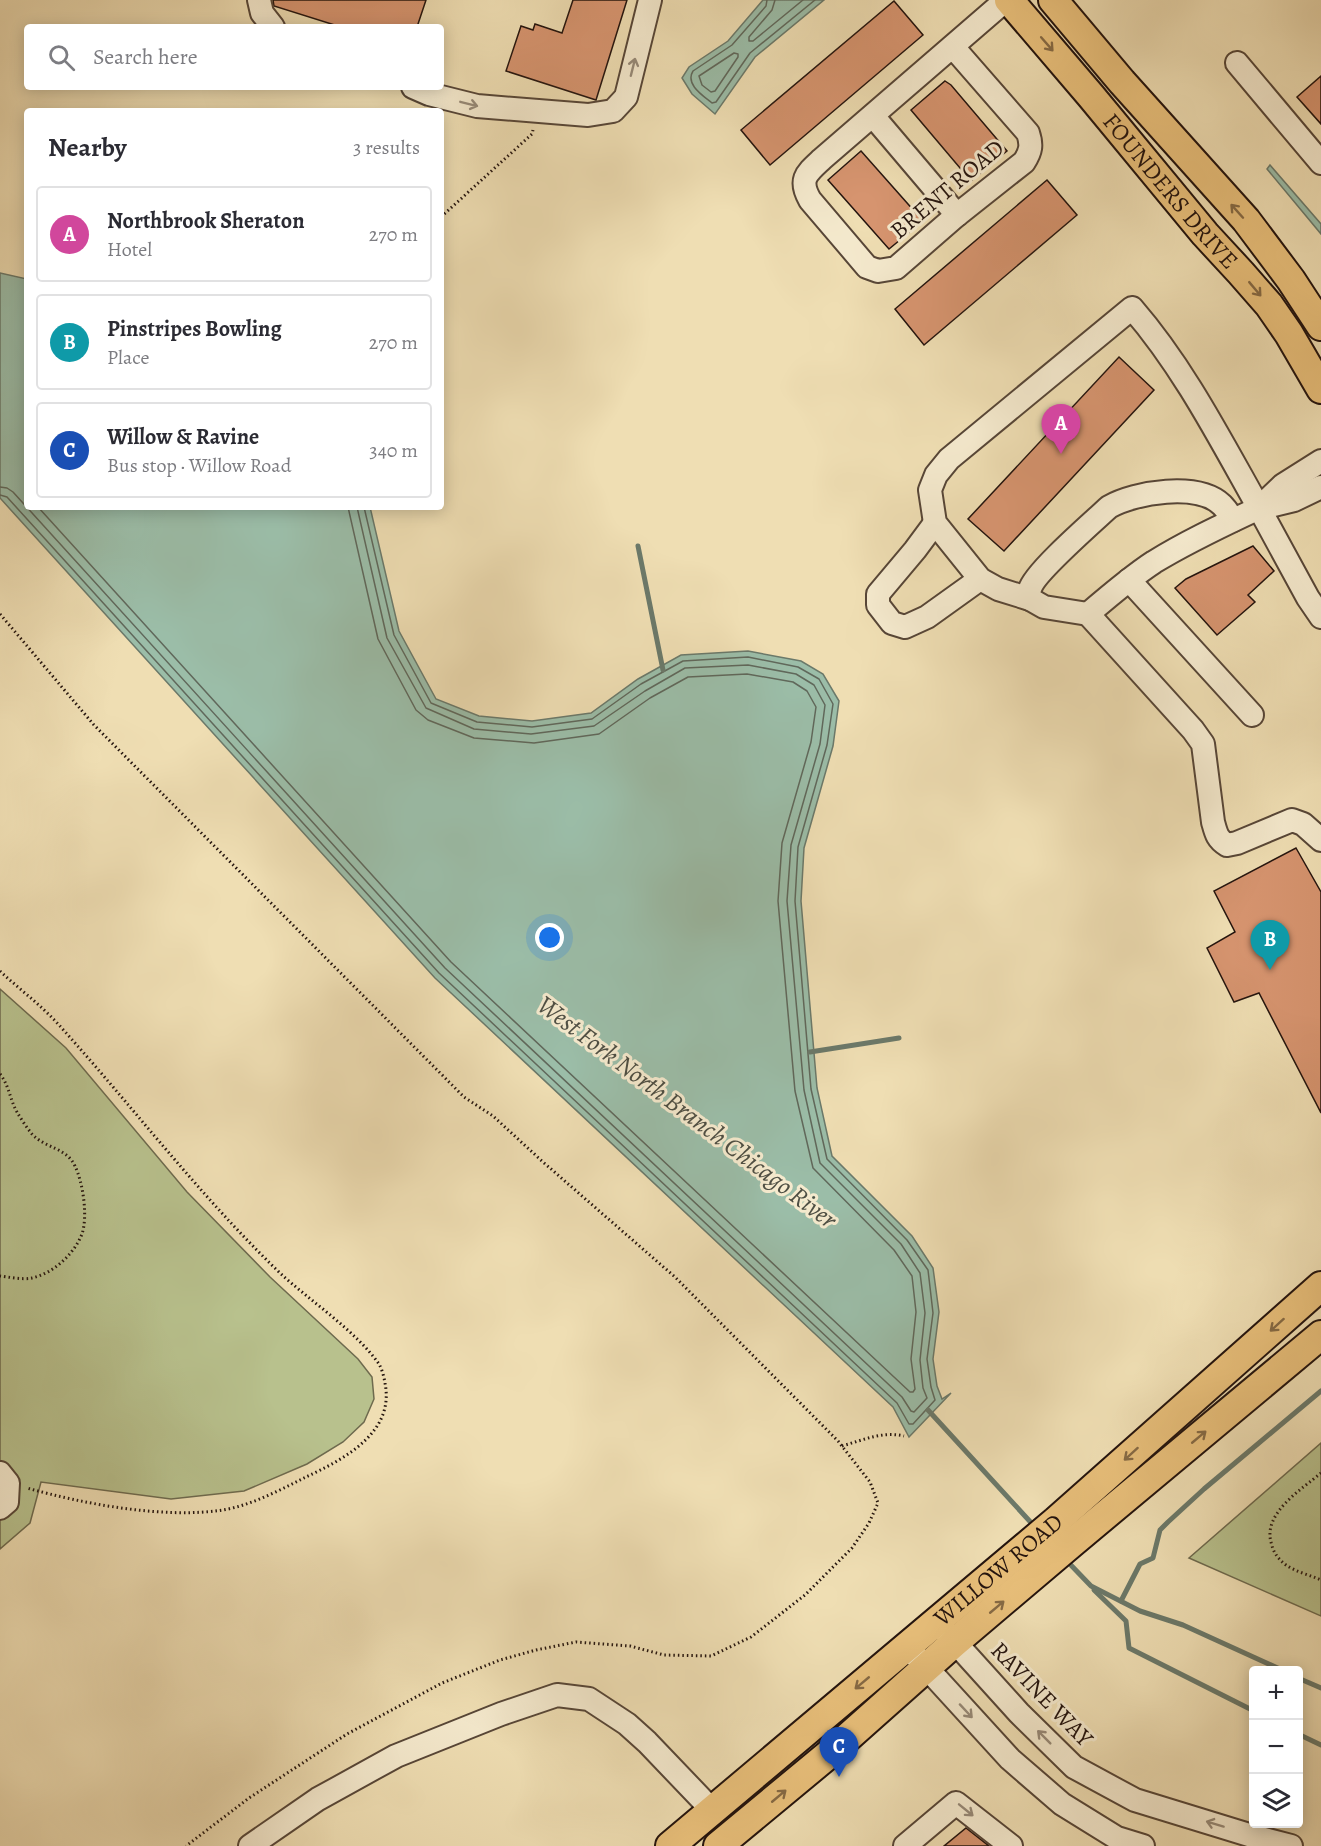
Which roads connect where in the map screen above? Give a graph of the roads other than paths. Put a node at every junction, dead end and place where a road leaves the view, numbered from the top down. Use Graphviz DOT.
graph roads {
  1 [pos="259,0"];
  2 [pos="650,0"];
  3 [pos="1007,0"];
  4 [pos="1053,0"];
  5 [pos="271,24"];
  6 [pos="953,47"];
  7 [pos="1237,63"];
  8 [pos="420,90"];
  9 [pos="873,116"];
  10 [pos="1321,162"];
  11 [pos="957,215"];
  12 [pos="1321,326"];
  13 [pos="1321,389"];
  14 [pos="1321,461"];
  15 [pos="1321,487"];
  16 [pos="1259,508"];
  17 [pos="1233,520"];
  18 [pos="935,523"];
  19 [pos="980,579"];
  20 [pos="1129,580"];
  21 [pos="1030,599"];
  22 [pos="1088,614"];
  23 [pos="1321,617"];
  24 [pos="1252,715"];
  25 [pos="1321,840"];
  26 [pos="1321,1286"];
  27 [pos="1321,1335"];
  28 [pos="4,1478"];
  29 [pos="0,1508"];
  30 [pos="1064,1532"];
  31 [pos="936,1621"];
  32 [pos="955,1642"];
  33 [pos="906,1645"];
  34 [pos="926,1668"];
  35 [pos="712,1810"];
  36 [pos="726,1840"];
  37 [pos="250,1846"];
  38 [pos="670,1846"];
  39 [pos="905,1846"];
  40 [pos="1011,1846"];
  41 [pos="1143,1846"];
  42 [pos="1291,1846"];
  1 -- 5 [label="street"];
  8 -- 2 [label="street, one-way"];
  3 -- 6 [label="street"];
  3 -- 13 [label="main road, FOUNDERS DRIVE, one-way"];
  12 -- 4 [label="main road, FOUNDERS DRIVE, one-way"];
  6 -- 9 [label="street"];
  6 -- 11 [label="street, BRENT ROAD"];
  7 -- 10 [label="street"];
  9 -- 11 [label="street"];
  9 -- 11 [label="street, BRENT ROAD"];
  14 -- 16 [label="street"];
  15 -- 16 [label="street"];
  16 -- 17 [label="street"];
  16 -- 18 [label="street"];
  16 -- 23 [label="street"];
  17 -- 20 [label="street"];
  17 -- 21 [label="street"];
  18 -- 19 [label="street"];
  18 -- 19 [label="street"];
  19 -- 21 [label="street"];
  20 -- 22 [label="street"];
  20 -- 24 [label="street"];
  21 -- 22 [label="street"];
  22 -- 25 [label="street"];
  26 -- 30 [label="main road, WILLOW ROAD, one-way"];
  30 -- 27 [label="main road, WILLOW ROAD, one-way"];
  28 -- 29 [label="street"];
  30 -- 31 [label="main road, WILLOW ROAD"];
  32 -- 30 [label="main road, WILLOW ROAD, one-way"];
  31 -- 32 [label="street, RAVINE WAY"];
  31 -- 33 [label="main road, WILLOW ROAD"];
  32 -- 34 [label="main road, WILLOW ROAD"];
  42 -- 32 [label="street, RAVINE WAY, one-way"];
  33 -- 34 [label="street"];
  33 -- 35 [label="main road, WILLOW ROAD, one-way"];
  36 -- 34 [label="main road, WILLOW ROAD, one-way"];
  34 -- 41 [label="street, one-way"];
  35 -- 36 [label="main road"];
  35 -- 37 [label="street"];
  35 -- 38 [label="main road, WILLOW ROAD"];
  39 -- 40 [label="street, one-way"];
}
